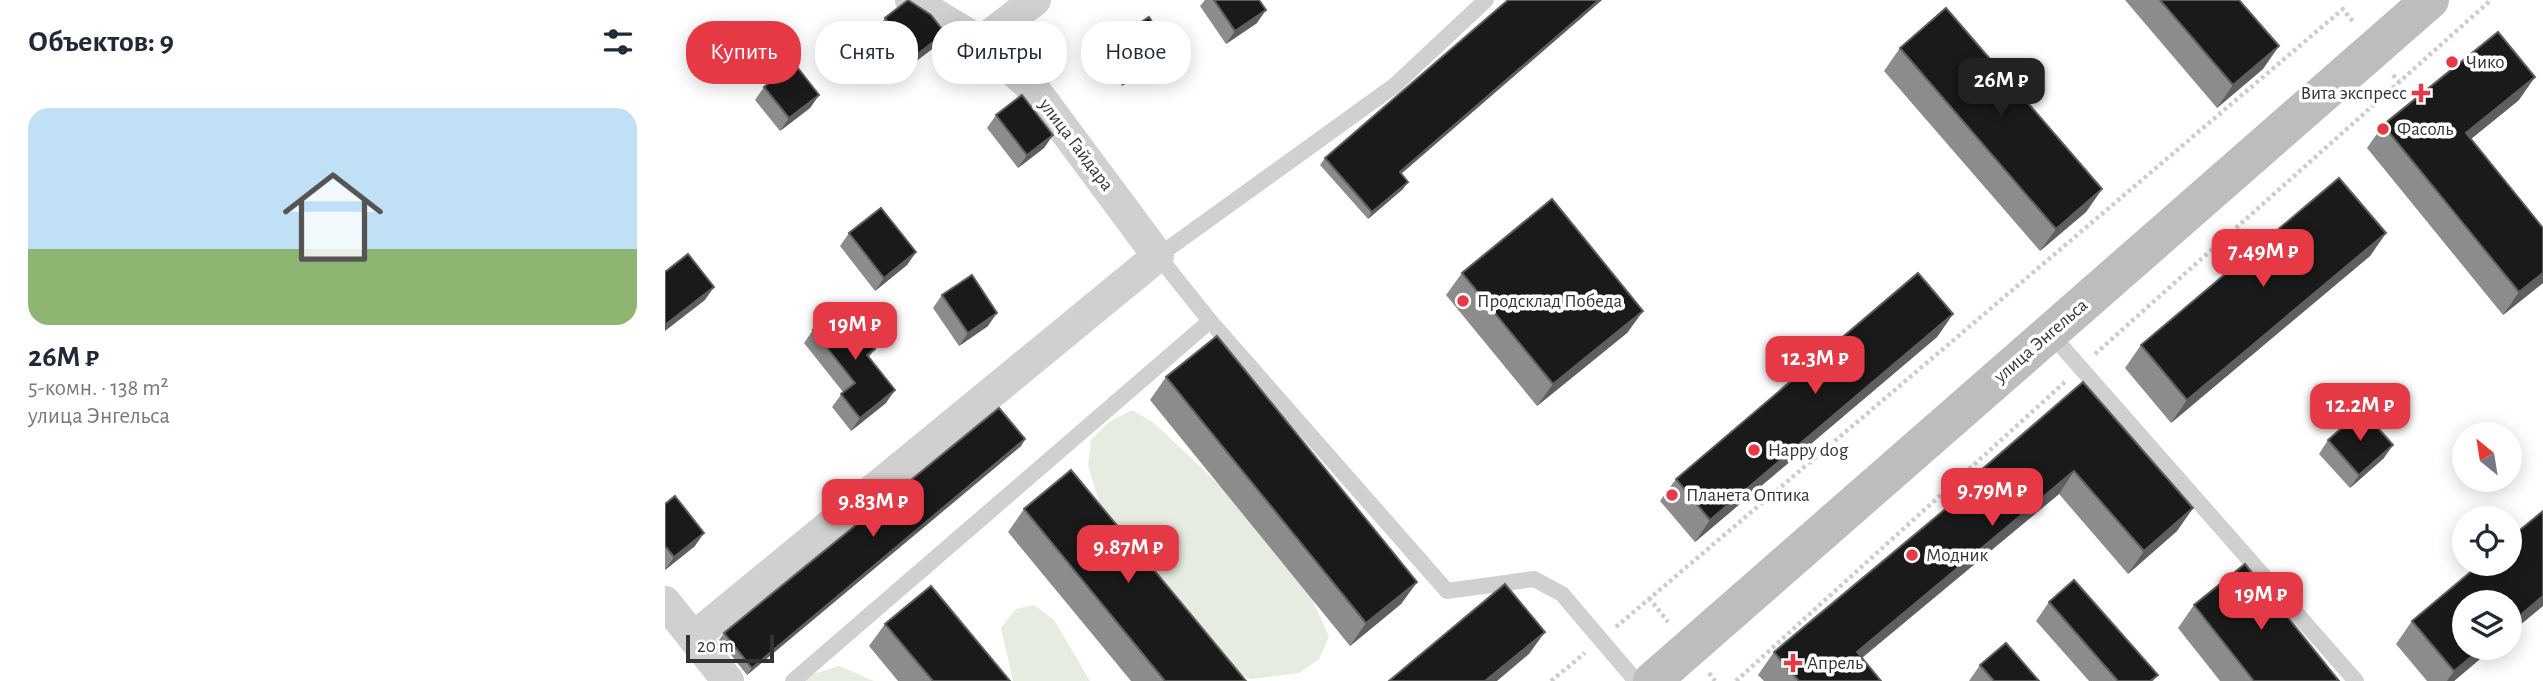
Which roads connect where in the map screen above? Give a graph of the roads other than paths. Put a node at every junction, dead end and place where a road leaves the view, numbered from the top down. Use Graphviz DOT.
graph roads {
  1 [pos="911,0"];
  2 [pos="1035,0"];
  3 [pos="1486,0"];
  4 [pos="2430,0"];
  5 [pos="946,21"];
  6 [pos="1008,21"];
  7 [pos="1028,84"];
  8 [pos="1158,256"];
  9 [pos="1210,321"];
  10 [pos="2050,333"];
  11 [pos="665,603"];
  12 [pos="694,637"];
  13 [pos="1653,680"];
  14 [pos="728,681"];
  15 [pos="793,681"];
  16 [pos="2356,681"];
  1 -- 5 [label="street, улица Гайдара"];
  2 -- 6 [label="street"];
  3 -- 8 [label="lane"];
  4 -- 10 [label="main road, улица Энгельса"];
  7 -- 8 [label="street, улица Гайдара"];
  8 -- 9 [label="lane"];
  8 -- 12 [label="street"];
  9 -- 13 [label="lane"];
  9 -- 15 [label="lane"];
  10 -- 13 [label="main road, улица Энгельса"];
  10 -- 16 [label="lane"];
  11 -- 12 [label="street"];
  12 -- 14 [label="street"];
}
